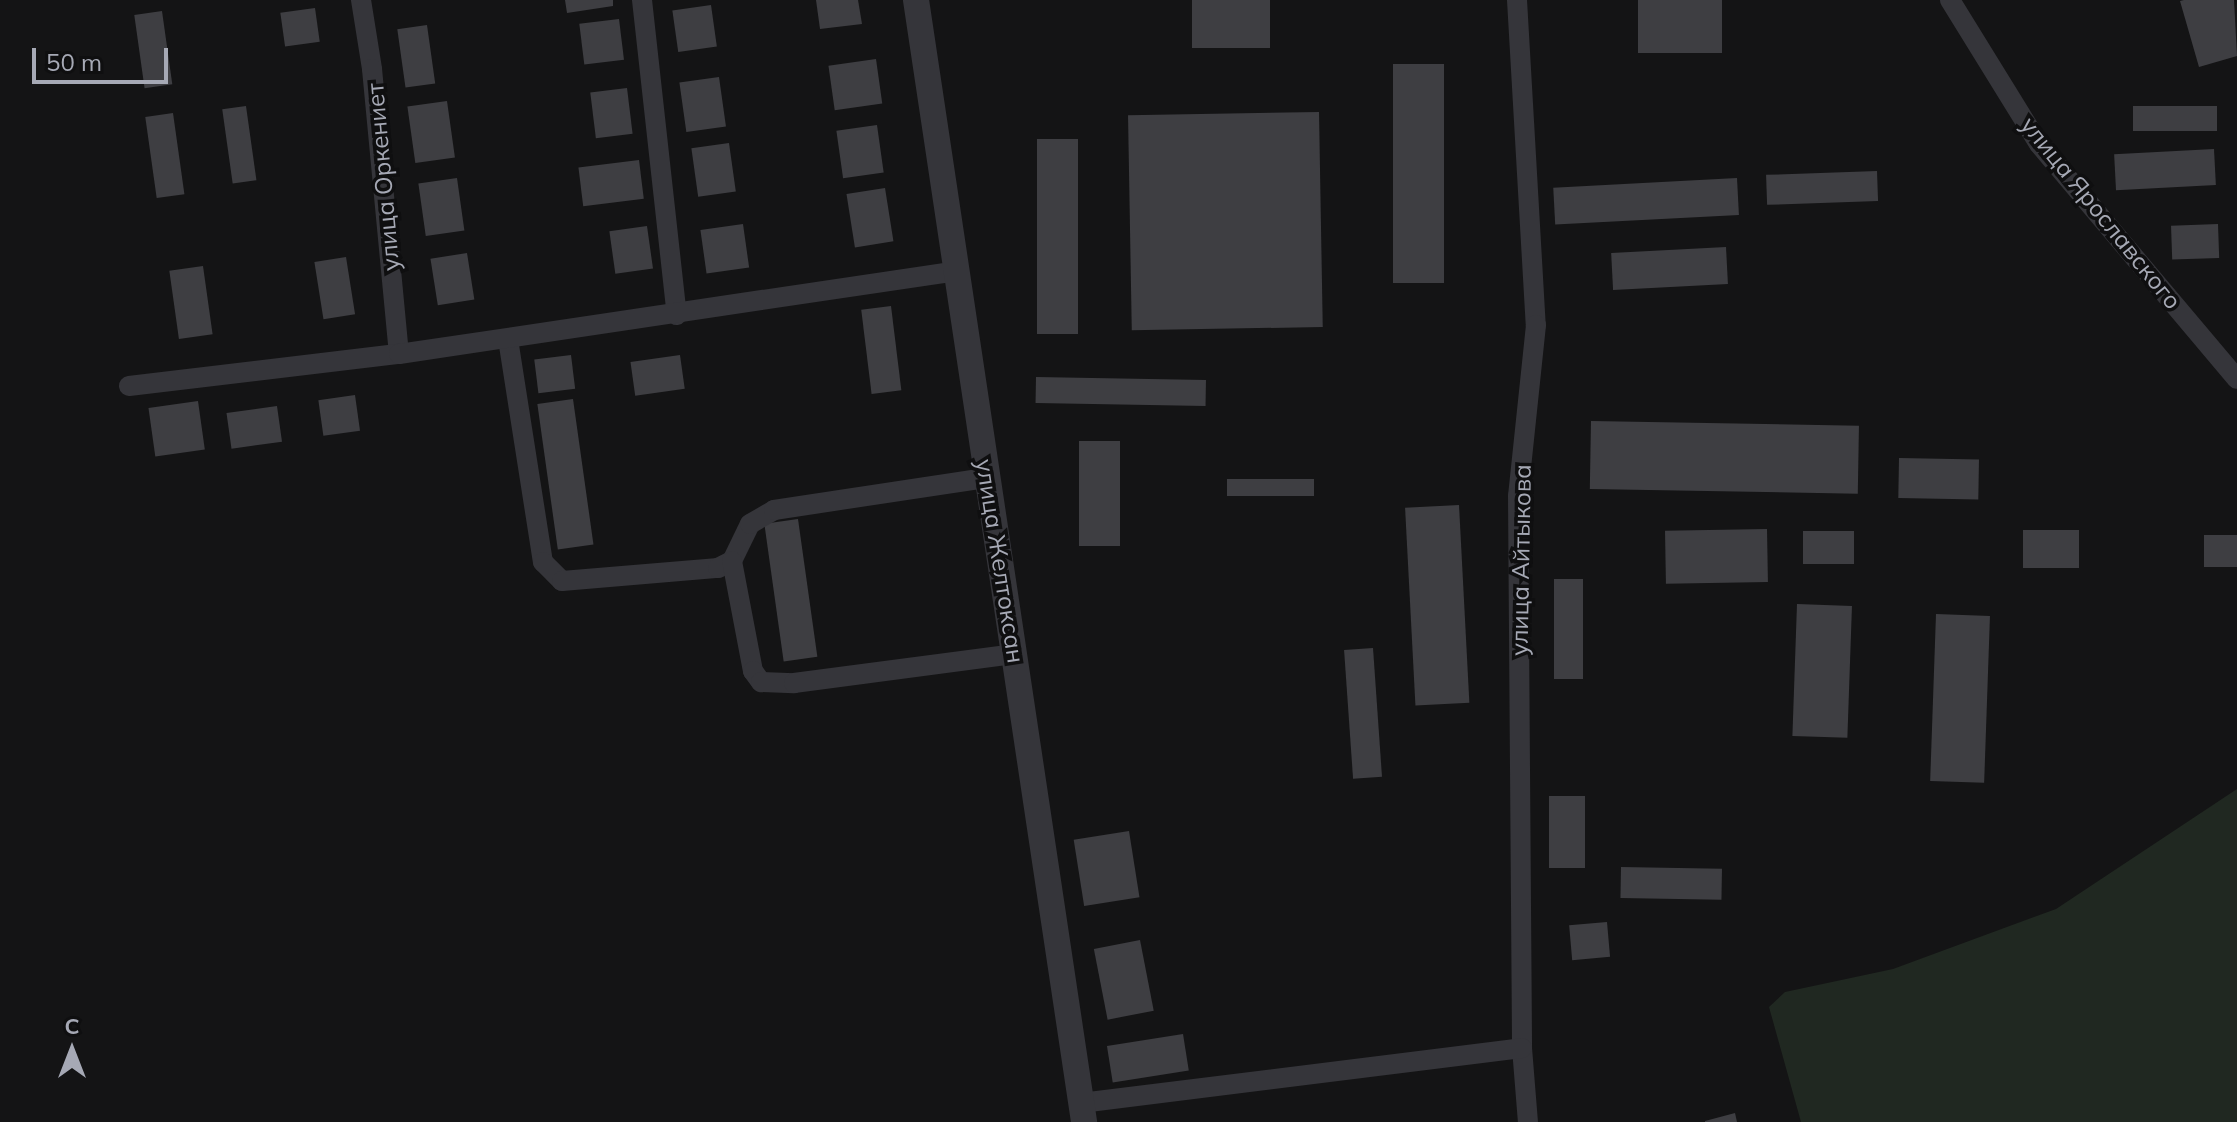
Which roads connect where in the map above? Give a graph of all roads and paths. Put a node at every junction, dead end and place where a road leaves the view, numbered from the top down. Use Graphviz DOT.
graph roads {
  1 [pos="361,0"];
  2 [pos="642,0"];
  3 [pos="916,0"];
  4 [pos="1517,0"];
  5 [pos="1950,0"];
  6 [pos="957,271"];
  7 [pos="677,315"];
  8 [pos="508,339"];
  9 [pos="399,354"];
  10 [pos="2237,379"];
  11 [pos="129,386"];
  12 [pos="986,478"];
  13 [pos="732,561"];
  14 [pos="1015,654"];
  15 [pos="1522,1048"];
  16 [pos="1082,1113"];
  17 [pos="1528,1122"];
  1 -- 9 [label="street, улица Оркениет"];
  2 -- 7 [label="street"];
  3 -- 6 [label="street, улица Желтоксан"];
  4 -- 15 [label="street, улица Айтыкова"];
  5 -- 10 [label="street, улица Ярославского"];
  6 -- 7 [label="street"];
  6 -- 12 [label="street, улица Желтоксан"];
  7 -- 8 [label="street"];
  8 -- 9 [label="street"];
  8 -- 13 [label="street"];
  9 -- 11 [label="street"];
  12 -- 13 [label="street"];
  12 -- 14 [label="street, улица Желтоксан"];
  13 -- 14 [label="street"];
  14 -- 16 [label="street, улица Желтоксан"];
  15 -- 16 [label="street"];
  15 -- 17 [label="street, улица Айтыкова"];
}
